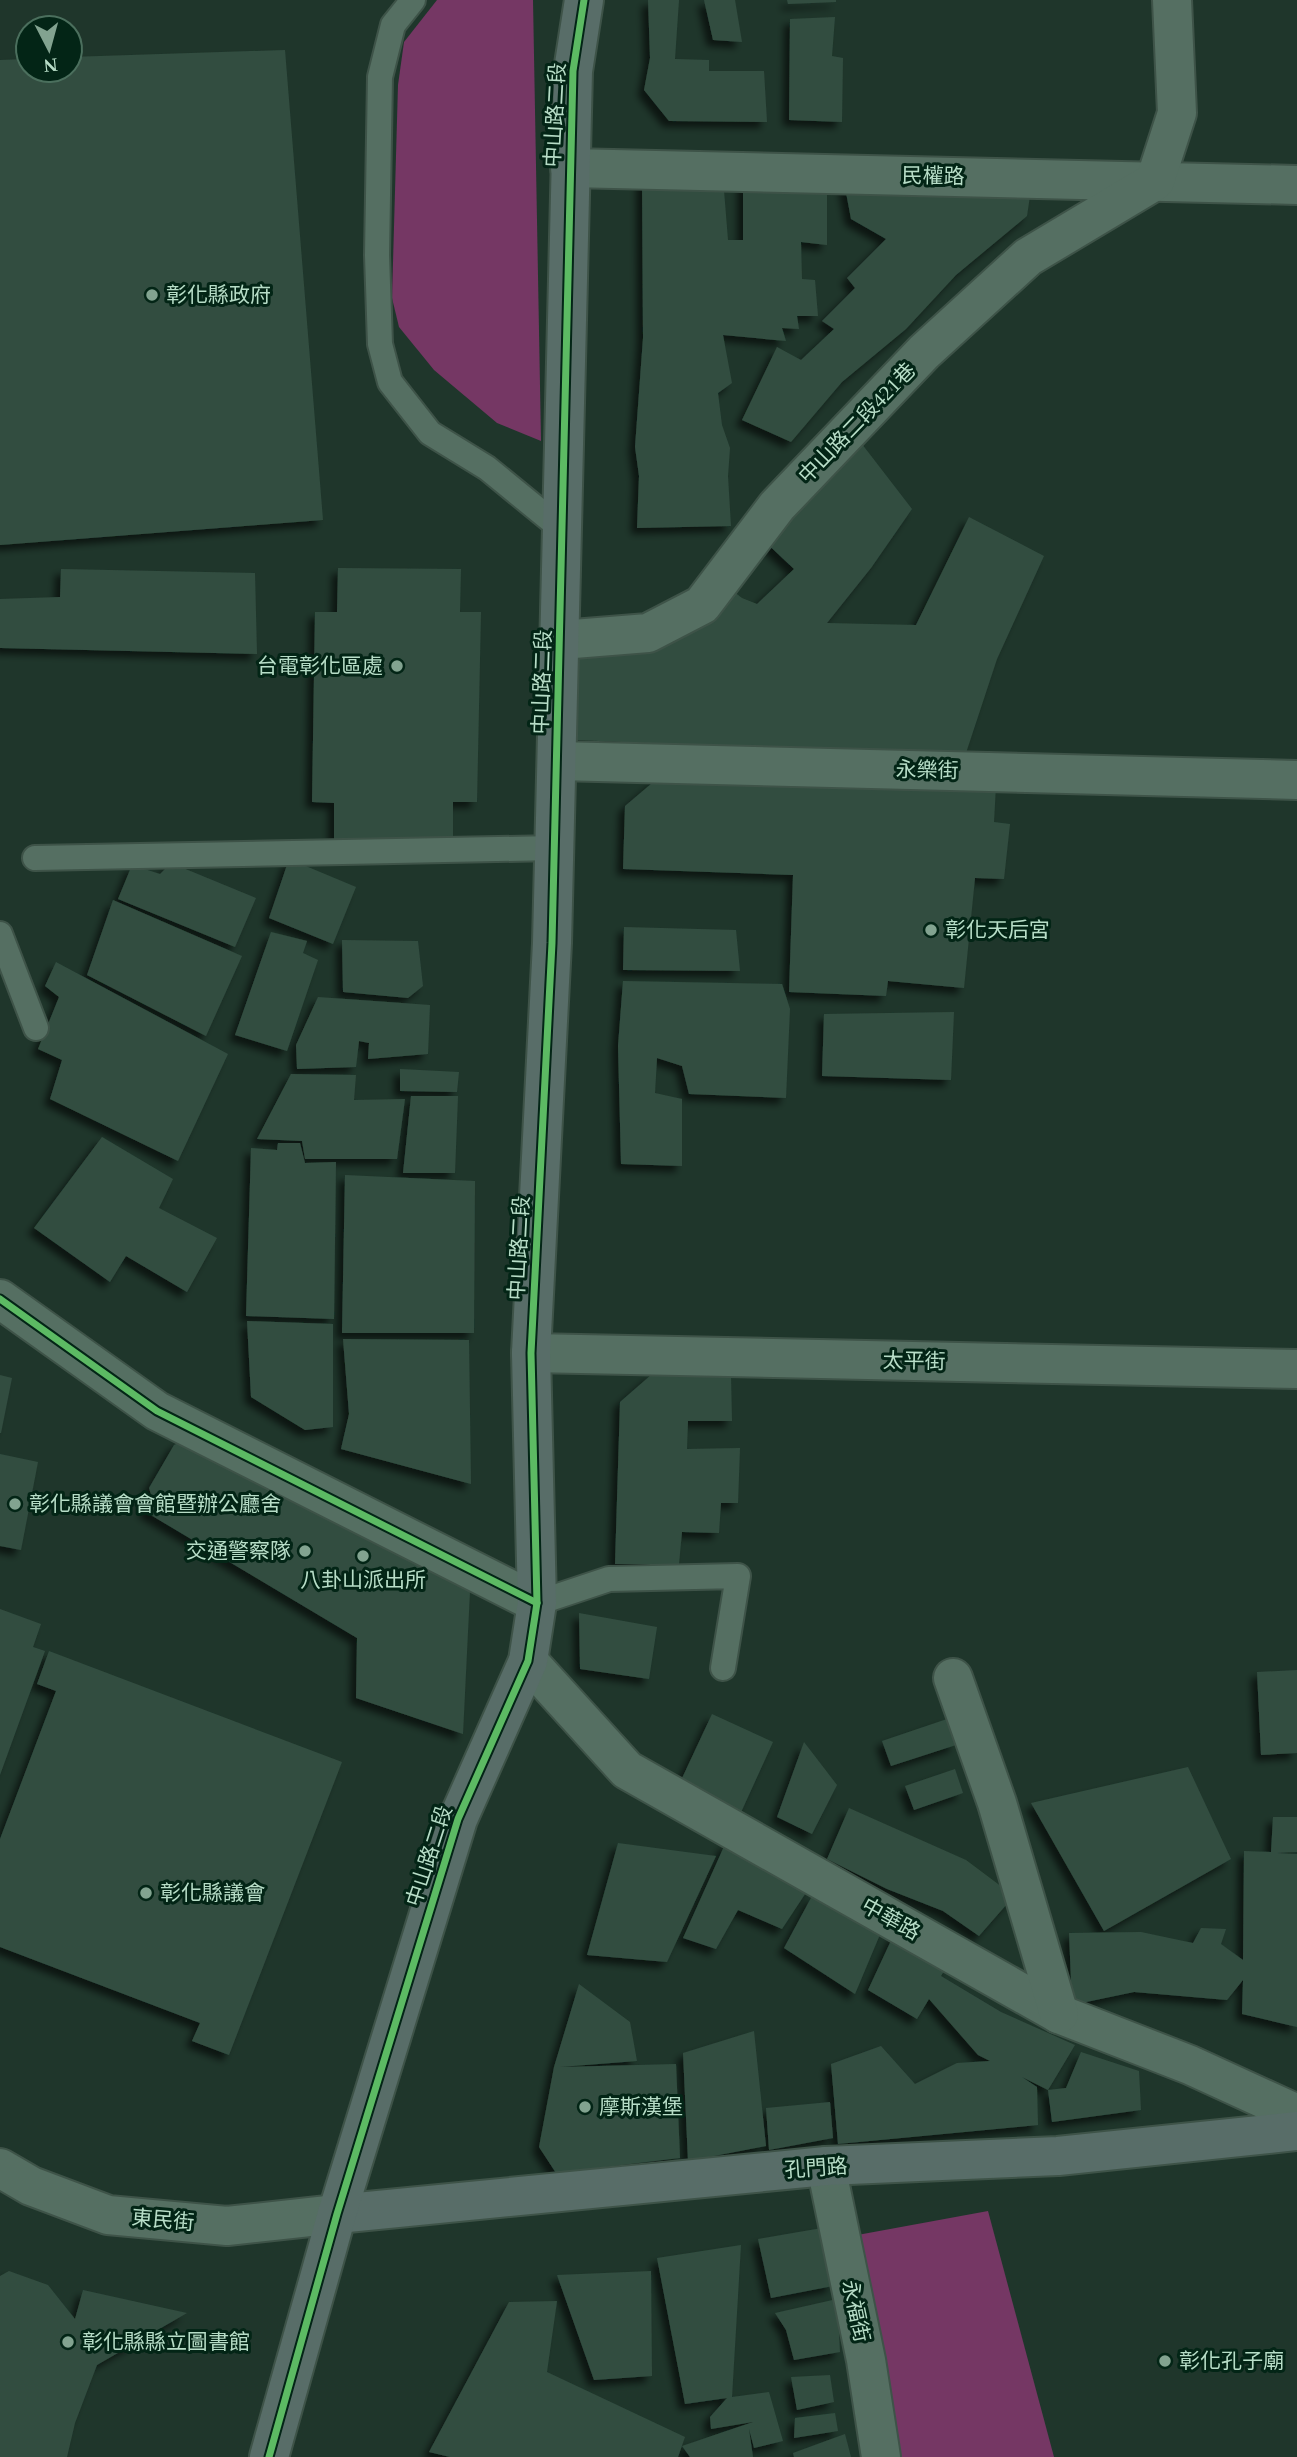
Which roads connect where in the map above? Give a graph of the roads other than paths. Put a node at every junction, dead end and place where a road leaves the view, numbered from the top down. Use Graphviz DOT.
graph roads {
  1 [pos="413,0"];
  2 [pos="584,0"];
  3 [pos="1172,0"];
  4 [pos="570,168"];
  5 [pos="1156,181"];
  6 [pos="1297,185"];
  7 [pos="564,531"];
  8 [pos="561,640"];
  9 [pos="558,761"];
  10 [pos="1297,780"];
  11 [pos="555,848"];
  12 [pos="35,858"];
  13 [pos="0,934"];
  14 [pos="36,1028"];
  15 [pos="0,1299"];
  16 [pos="531,1353"];
  17 [pos="1297,1369"];
  18 [pos="537,1603"];
  19 [pos="528,1661"];
  20 [pos="723,1668"];
  21 [pos="953,1678"];
  22 [pos="1059,2014"];
  23 [pos="1297,2114"];
  24 [pos="1297,2132"];
  25 [pos="826,2166"];
  26 [pos="0,2168"];
  27 [pos="337,2214"];
  28 [pos="269,2457"];
  29 [pos="881,2457"];
  1 -- 7 [label="lane"];
  2 -- 4 [label="main road, 中山路二段"];
  3 -- 5 [label="street"];
  4 -- 5 [label="street, 民權路"];
  4 -- 7 [label="main road, 中山路二段"];
  5 -- 6 [label="street, 民權路"];
  5 -- 8 [label="street, 中山路二段421巷"];
  7 -- 8 [label="main road, 中山路二段"];
  8 -- 9 [label="main road, 中山路二段"];
  9 -- 10 [label="street, 永樂街"];
  9 -- 11 [label="main road, 中山路二段"];
  11 -- 12 [label="lane"];
  11 -- 16 [label="main road, 中山路二段"];
  13 -- 14 [label="lane"];
  15 -- 18 [label="street"];
  16 -- 17 [label="street, 太平街"];
  16 -- 18 [label="main road, 中山路二段"];
  18 -- 19 [label="main road, 中山路二段"];
  18 -- 20 [label="lane"];
  19 -- 22 [label="street, 中華路"];
  19 -- 27 [label="main road, 中山路二段"];
  21 -- 22 [label="street"];
  22 -- 23 [label="street, 中華路"];
  24 -- 25 [label="main road, 孔門路"];
  25 -- 27 [label="main road, 孔門路"];
  25 -- 29 [label="street, 永福街"];
  26 -- 27 [label="street, 東民街"];
  27 -- 28 [label="main road, 中山路二段"];
}
